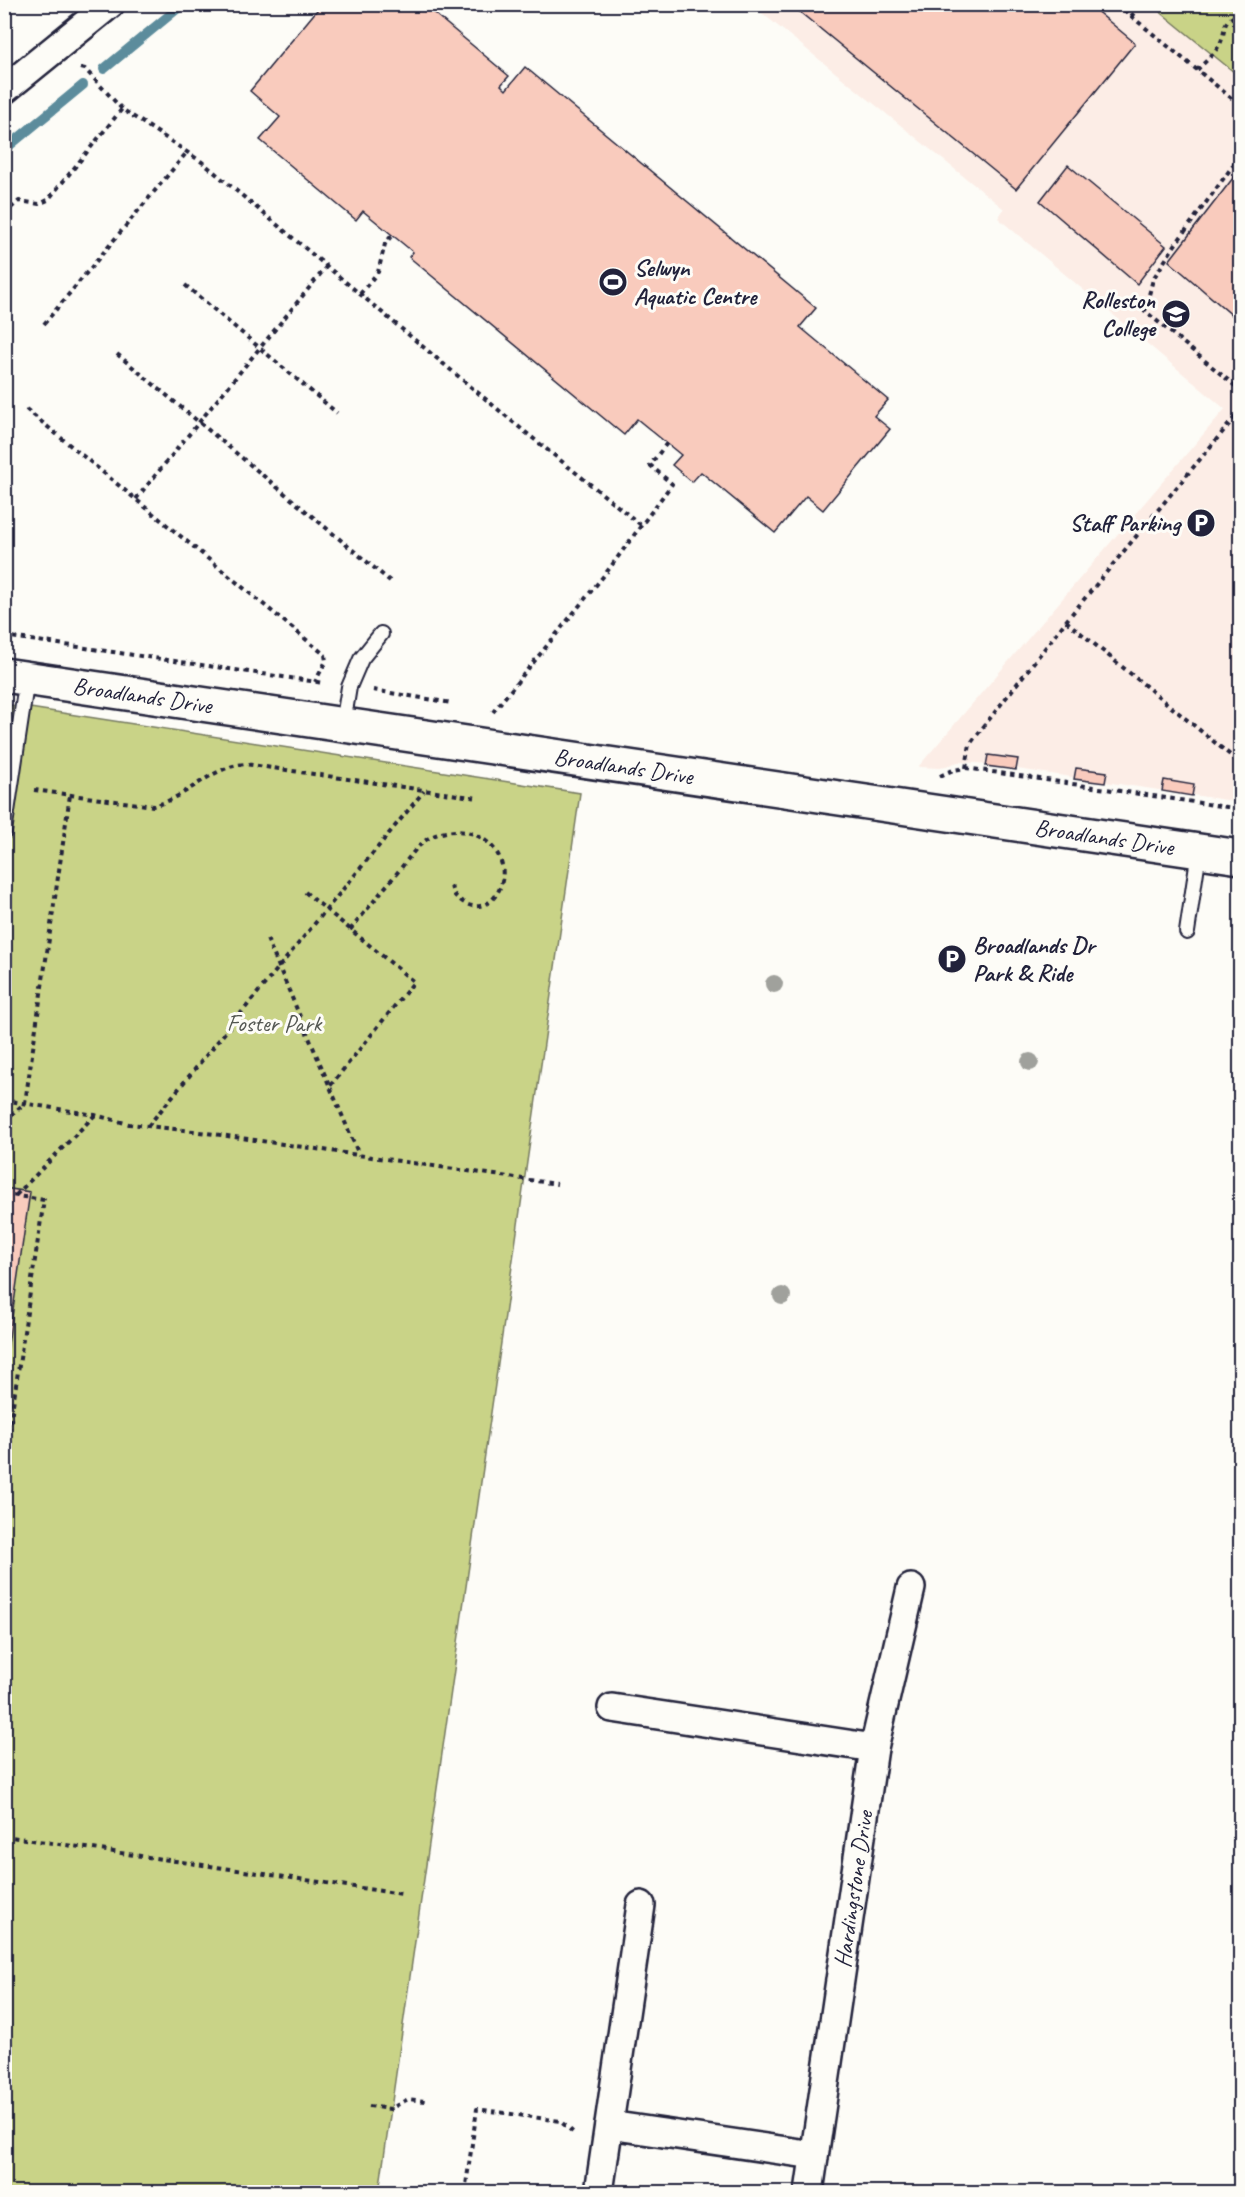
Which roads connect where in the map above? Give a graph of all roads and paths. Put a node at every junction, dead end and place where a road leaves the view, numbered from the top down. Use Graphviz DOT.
graph roads {
  1 [pos="110,4"];
  2 [pos="1117,4"];
  3 [pos="1144,4"];
  4 [pos="1240,15"];
  5 [pos="1131,16"];
  6 [pos="78,69"];
  7 [pos="1197,70"];
  8 [pos="4,90"];
  9 [pos="1240,105"];
  10 [pos="122,110"];
  11 [pos="188,151"];
  12 [pos="1240,156"];
  13 [pos="4,214"];
  14 [pos="392,235"];
  15 [pos="327,266"];
  16 [pos="185,285"];
  17 [pos="360,294"];
  18 [pos="44,324"];
  19 [pos="259,347"];
  20 [pos="117,354"];
  21 [pos="1240,390"];
  22 [pos="26,409"];
  23 [pos="1240,411"];
  24 [pos="337,413"];
  25 [pos="198,421"];
  26 [pos="667,443"];
  27 [pos="136,499"];
  28 [pos="641,525"];
  29 [pos="390,581"];
  30 [pos="1066,621"];
  31 [pos="381,634"];
  32 [pos="4,636"];
  33 [pos="16,677"];
  34 [pos="315,682"];
  35 [pos="349,687"];
  36 [pos="460,704"];
  37 [pos="483,707"];
  38 [pos="494,709"];
  39 [pos="506,711"];
  40 [pos="493,716"];
  41 [pos="343,724"];
  42 [pos="1240,763"];
  43 [pos="966,768"];
  44 [pos="934,777"];
  45 [pos="11,786"];
  46 [pos="424,791"];
  47 [pos="70,795"];
  48 [pos="478,798"];
  49 [pos="1240,809"];
  50 [pos="4,832"];
  51 [pos="1199,851"];
  52 [pos="1240,857"];
  53 [pos="452,881"];
  54 [pos="305,892"];
  55 [pos="326,910"];
  56 [pos="350,930"];
  57 [pos="1187,932"];
  58 [pos="267,939"];
  59 [pos="278,967"];
  60 [pos="330,1086"];
  61 [pos="4,1100"];
  62 [pos="25,1103"];
  63 [pos="95,1115"];
  64 [pos="4,1121"];
  65 [pos="148,1126"];
  66 [pos="359,1155"];
  67 [pos="557,1184"];
  68 [pos="4,1194"];
  69 [pos="16,1196"];
  70 [pos="4,1464"];
  71 [pos="911,1588"];
  72 [pos="612,1708"];
  73 [pos="874,1748"];
  74 [pos="4,1836"];
  75 [pos="402,1894"];
  76 [pos="641,1905"];
  77 [pos="424,2102"];
  78 [pos="369,2106"];
  79 [pos="609,2125"];
  80 [pos="581,2138"];
  81 [pos="814,2155"];
  82 [pos="465,2193"];
  83 [pos="599,2193"];
  84 [pos="809,2193"];
  1 -- 8 [label="street"];
  2 -- 5 [label="path"];
  3 -- 5 [label="path"];
  4 -- 7 [label="path"];
  5 -- 7 [label="path"];
  6 -- 10 [label="path"];
  7 -- 9 [label="path"];
  10 -- 11 [label="path"];
  10 -- 13 [label="path"];
  11 -- 15 [label="path"];
  11 -- 18 [label="path"];
  12 -- 21 [label="path"];
  14 -- 17 [label="path"];
  15 -- 17 [label="path"];
  15 -- 19 [label="path"];
  16 -- 19 [label="path"];
  17 -- 28 [label="path"];
  19 -- 24 [label="path"];
  19 -- 25 [label="path"];
  20 -- 25 [label="path"];
  22 -- 27 [label="path"];
  23 -- 30 [label="path"];
  25 -- 27 [label="path"];
  25 -- 29 [label="path"];
  26 -- 28 [label="path"];
  27 -- 34 [label="path"];
  28 -- 38 [label="path"];
  30 -- 42 [label="path"];
  30 -- 43 [label="path"];
  31 -- 35 [label="lane"];
  32 -- 34 [label="path"];
  33 -- 41 [label="main road, Broadlands Drive"];
  33 -- 45 [label="lane"];
  34 -- 35 [label="path"];
  35 -- 36 [label="path"];
  35 -- 41 [label="lane"];
  37 -- 38 [label="path"];
  38 -- 39 [label="path"];
  38 -- 40 [label="path"];
  41 -- 51 [label="main road, Broadlands Drive"];
  43 -- 44 [label="path"];
  43 -- 49 [label="path"];
  45 -- 47 [label="path"];
  45 -- 50 [label="lane"];
  46 -- 47 [label="path"];
  46 -- 48 [label="path"];
  46 -- 55 [label="path"];
  47 -- 62 [label="path"];
  51 -- 52 [label="main road, Broadlands Drive"];
  51 -- 57 [label="lane"];
  53 -- 56 [label="path"];
  54 -- 55 [label="path"];
  55 -- 56 [label="path"];
  55 -- 59 [label="path"];
  56 -- 60 [label="path"];
  58 -- 59 [label="path"];
  59 -- 60 [label="path"];
  59 -- 65 [label="path"];
  60 -- 66 [label="path"];
  61 -- 62 [label="path"];
  62 -- 63 [label="path"];
  62 -- 64 [label="path"];
  63 -- 65 [label="path"];
  63 -- 69 [label="path"];
  65 -- 66 [label="path"];
  66 -- 67 [label="path"];
  68 -- 69 [label="path"];
  69 -- 70 [label="path"];
  71 -- 73 [label="street, Hardingstone Drive"];
  72 -- 73 [label="street"];
  73 -- 81 [label="street, Hardingstone Drive"];
  74 -- 75 [label="path"];
  76 -- 79 [label="street"];
  77 -- 78 [label="path"];
  79 -- 81 [label="street"];
  79 -- 83 [label="street"];
  80 -- 82 [label="path"];
  81 -- 84 [label="street, Hardingstone Drive"];
}
